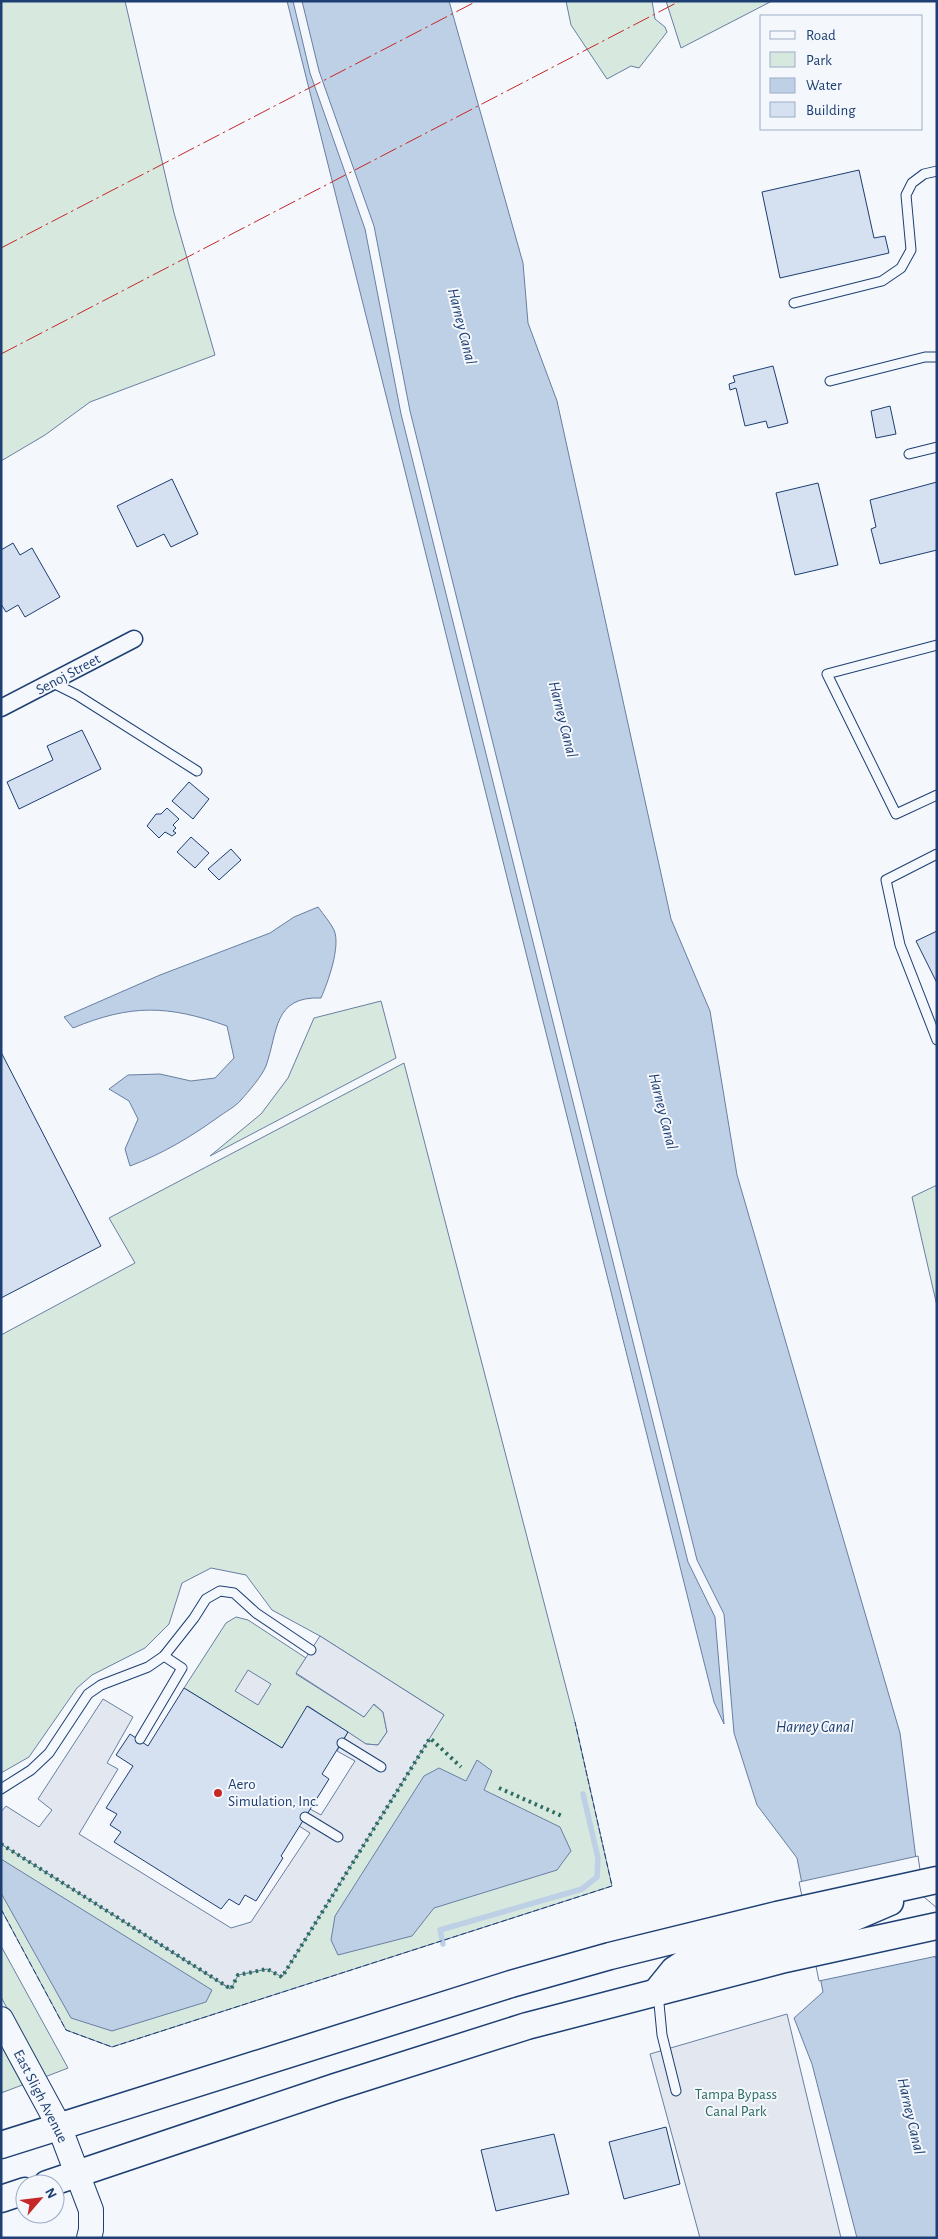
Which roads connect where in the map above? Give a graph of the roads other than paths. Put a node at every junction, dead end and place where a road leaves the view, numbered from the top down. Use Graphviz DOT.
graph roads {
  1 [pos="937,171"];
  2 [pos="794,303"];
  3 [pos="937,357"];
  4 [pos="830,380"];
  5 [pos="937,447"];
  6 [pos="909,454"];
  7 [pos="134,639"];
  8 [pos="937,645"];
  9 [pos="51,682"];
  10 [pos="1,708"];
  11 [pos="197,771"];
  12 [pos="937,795"];
  13 [pos="937,854"];
  14 [pos="937,1040"];
  15 [pos="311,1650"];
  16 [pos="164,1656"];
  17 [pos="140,1739"];
  18 [pos="342,1743"];
  19 [pos="381,1767"];
  20 [pos="1,1789"];
  21 [pos="305,1817"];
  22 [pos="338,1837"];
  23 [pos="937,1881"];
  24 [pos="937,1926"];
  25 [pos="781,1937"];
  26 [pos="658,1991"];
  27 [pos="1,2019"];
  28 [pos="676,2091"];
  29 [pos="59,2126"];
  30 [pos="1,2145"];
  31 [pos="77,2174"];
  32 [pos="65,2178"];
  33 [pos="15,2195"];
  34 [pos="1,2200"];
  35 [pos="89,2238"];
  1 -- 2 [label="lane"];
  3 -- 4 [label="lane"];
  5 -- 6 [label="lane"];
  7 -- 9 [label="street, Senoj Street"];
  8 -- 12 [label="lane"];
  9 -- 10 [label="street, Senoj Street"];
  9 -- 11 [label="lane"];
  13 -- 14 [label="lane"];
  15 -- 16 [label="lane"];
  16 -- 17 [label="lane"];
  16 -- 20 [label="lane"];
  18 -- 19 [label="lane"];
  21 -- 22 [label="lane"];
  23 -- 25 [label="main road"];
  24 -- 25 [label="main road"];
  25 -- 26 [label="main road"];
  25 -- 29 [label="main road"];
  26 -- 28 [label="lane"];
  26 -- 31 [label="main road"];
  27 -- 29 [label="street, East Sligh Avenue"];
  29 -- 30 [label="main road"];
  29 -- 31 [label="street, East Sligh Avenue"];
  31 -- 32 [label="main road"];
  31 -- 35 [label="street, East Sligh Avenue"];
  33 -- 34 [label="main road"];
}
